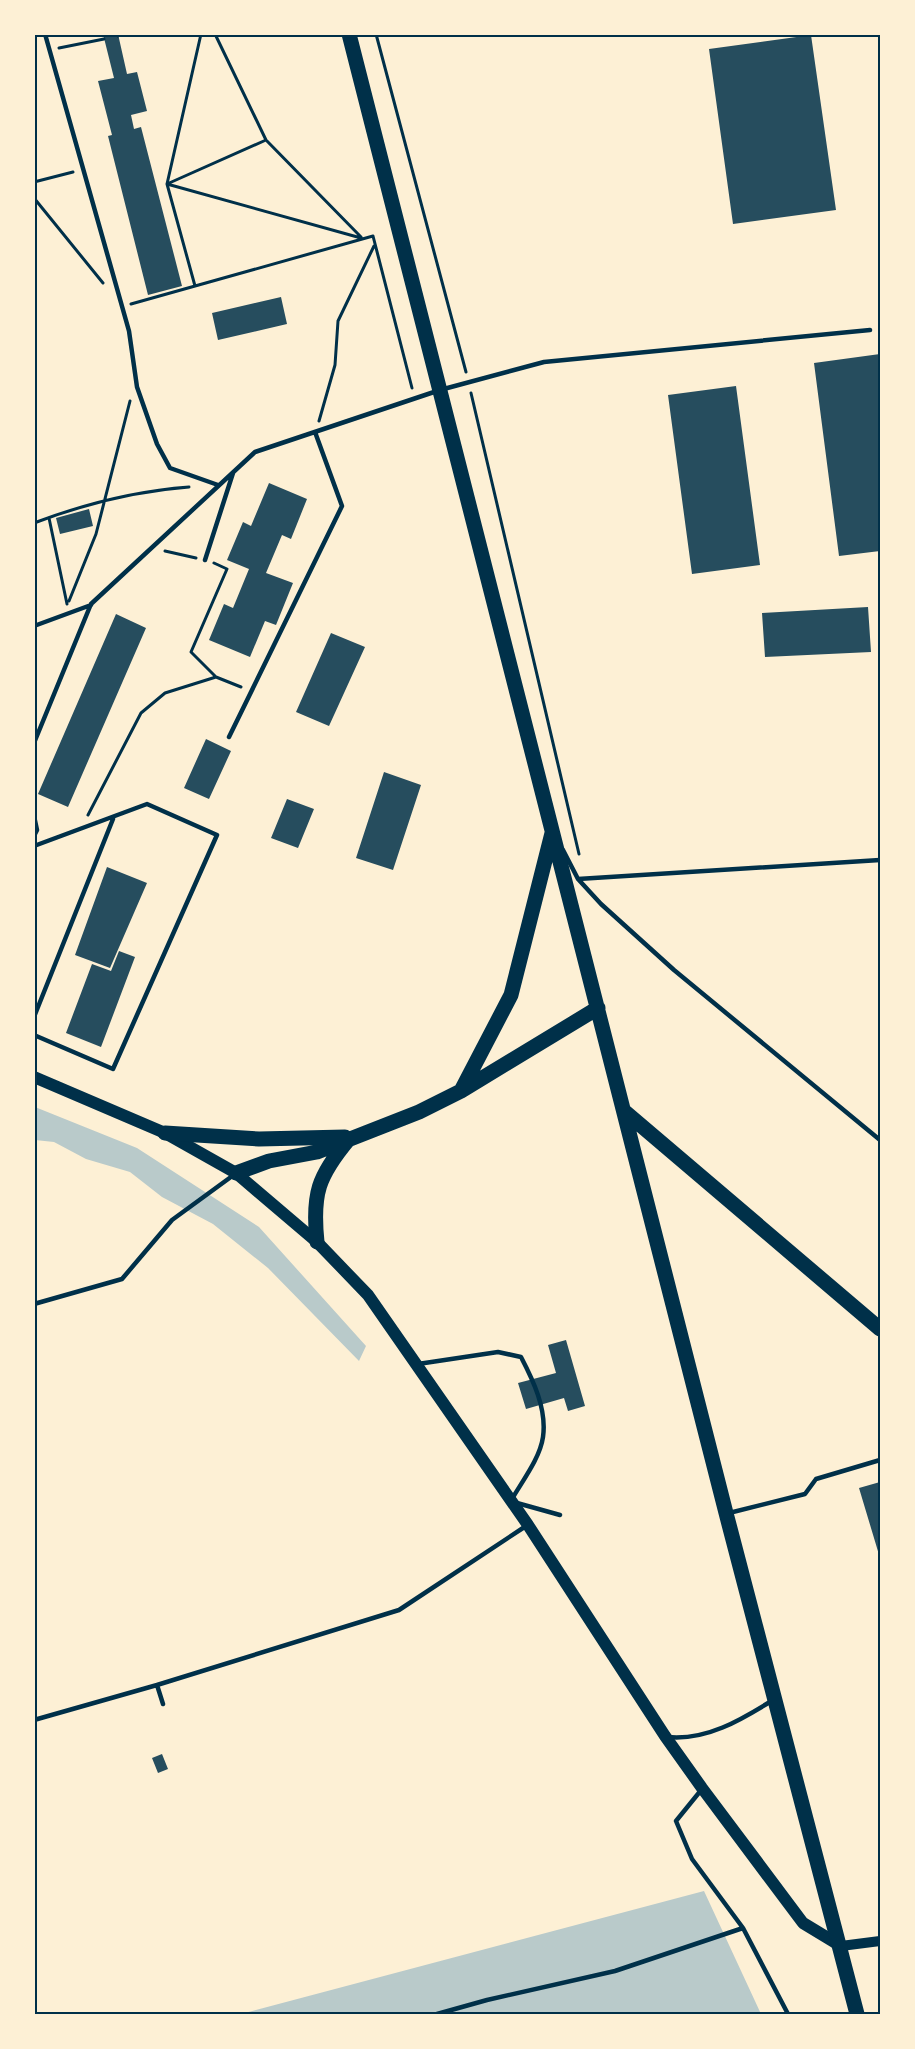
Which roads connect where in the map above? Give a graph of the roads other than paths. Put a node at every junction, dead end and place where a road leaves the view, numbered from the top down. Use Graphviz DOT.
graph roads {
  1 [pos="45,34"];
  2 [pos="349,34"];
  3 [pos="870,330"];
  4 [pos="440,390"];
  5 [pos="315,432"];
  6 [pos="234,471"];
  7 [pos="218,485"];
  8 [pos="205,560"];
  9 [pos="91,604"];
  10 [pos="34,626"];
  11 [pos="229,736"];
  12 [pos="34,743"];
  13 [pos="34,816"];
  14 [pos="113,819"];
  15 [pos="553,830"];
  16 [pos="34,836"];
  17 [pos="34,846"];
  18 [pos="880,860"];
  19 [pos="578,879"];
  20 [pos="597,1008"];
  21 [pos="36,1010"];
  22 [pos="34,1017"];
  23 [pos="34,1035"];
  24 [pos="34,1077"];
  25 [pos="460,1091"];
  26 [pos="624,1111"];
  27 [pos="165,1133"];
  28 [pos="351,1137"];
  29 [pos="880,1140"];
  30 [pos="236,1173"];
  31 [pos="317,1242"];
  32 [pos="34,1304"];
  33 [pos="880,1329"];
  34 [pos="418,1364"];
  35 [pos="880,1460"];
  36 [pos="511,1501"];
  37 [pos="726,1513"];
  38 [pos="560,1515"];
  39 [pos="528,1525"];
  40 [pos="158,1685"];
  41 [pos="774,1699"];
  42 [pos="163,1704"];
  43 [pos="34,1720"];
  44 [pos="665,1736"];
  45 [pos="702,1788"];
  46 [pos="743,1928"];
  47 [pos="880,1941"];
  48 [pos="841,1946"];
  49 [pos="437,2014"];
  50 [pos="788,2014"];
  51 [pos="857,2014"];
  1 -- 7 [label="lane"];
  2 -- 4 [label="main road"];
  3 -- 4 [label="lane"];
  4 -- 5 [label="lane"];
  4 -- 15 [label="main road"];
  5 -- 6 [label="lane"];
  5 -- 11 [label="lane"];
  6 -- 7 [label="lane"];
  6 -- 8 [label="lane"];
  7 -- 9 [label="lane"];
  9 -- 10 [label="lane"];
  9 -- 12 [label="lane"];
  13 -- 16 [label="lane"];
  14 -- 17 [label="lane"];
  14 -- 21 [label="lane"];
  14 -- 23 [label="lane"];
  15 -- 19 [label="lane"];
  15 -- 20 [label="main road"];
  15 -- 25 [label="main road"];
  18 -- 19 [label="lane"];
  19 -- 29 [label="lane"];
  20 -- 25 [label="main road"];
  20 -- 26 [label="main road"];
  21 -- 22 [label="lane"];
  24 -- 27 [label="main road"];
  25 -- 28 [label="main road"];
  26 -- 33 [label="main road"];
  26 -- 37 [label="main road"];
  27 -- 28 [label="main road"];
  27 -- 30 [label="main road"];
  28 -- 30 [label="main road"];
  28 -- 31 [label="main road"];
  30 -- 31 [label="main road"];
  30 -- 32 [label="lane"];
  31 -- 34 [label="main road"];
  34 -- 36 [label="main road"];
  34 -- 36 [label="lane"];
  35 -- 37 [label="lane"];
  36 -- 38 [label="lane"];
  36 -- 39 [label="main road"];
  37 -- 41 [label="main road"];
  39 -- 40 [label="lane"];
  39 -- 44 [label="main road"];
  40 -- 42 [label="lane"];
  40 -- 43 [label="lane"];
  41 -- 44 [label="lane"];
  41 -- 48 [label="main road"];
  44 -- 45 [label="main road"];
  45 -- 46 [label="lane"];
  45 -- 48 [label="main road"];
  46 -- 49 [label="lane"];
  46 -- 50 [label="lane"];
  47 -- 48 [label="street"];
  48 -- 51 [label="main road"];
}
